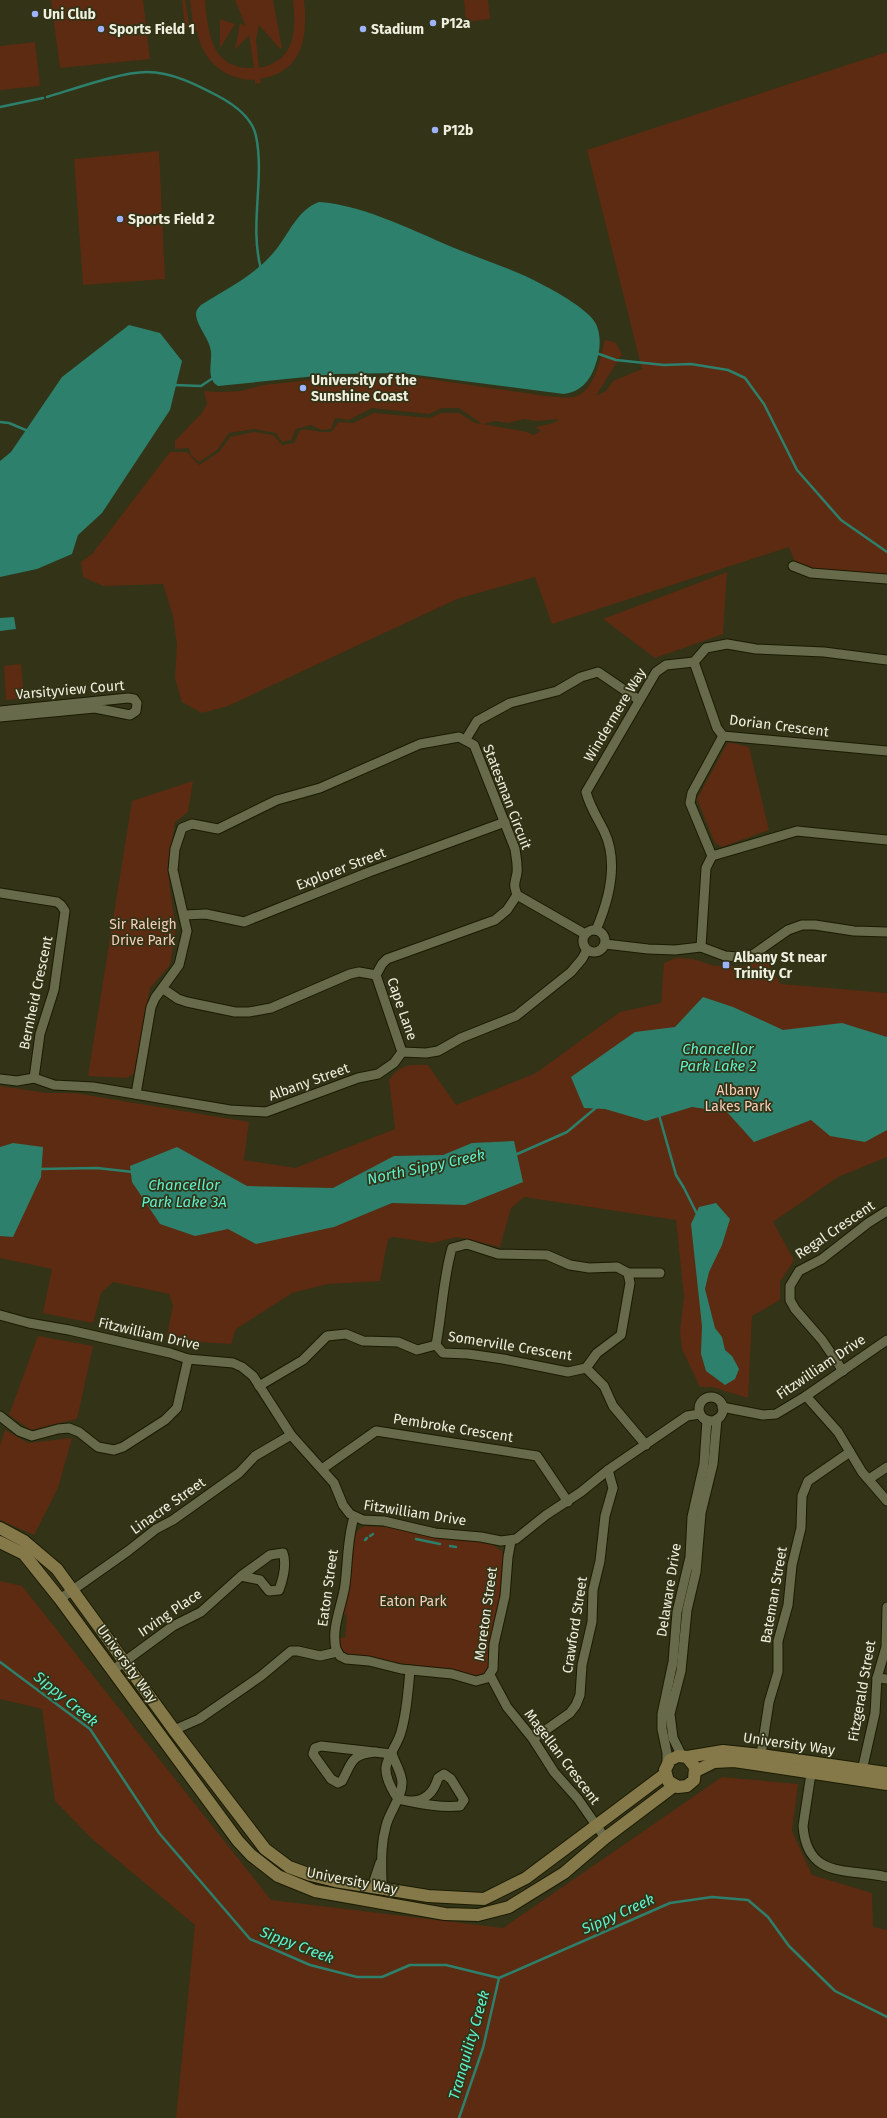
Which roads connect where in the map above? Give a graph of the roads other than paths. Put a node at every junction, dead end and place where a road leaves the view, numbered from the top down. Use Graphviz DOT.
graph roads {
  1 [pos="793,566"];
  2 [pos="887,579"];
  3 [pos="887,660"];
  4 [pos="694,662"];
  5 [pos="639,700"];
  6 [pos="95,705"];
  7 [pos="4,713"];
  8 [pos="723,736"];
  9 [pos="466,739"];
  10 [pos="887,751"];
  11 [pos="505,822"];
  12 [pos="887,840"];
  13 [pos="712,856"];
  14 [pos="0,893"];
  15 [pos="517,895"];
  16 [pos="184,915"];
  17 [pos="596,930"];
  18 [pos="887,932"];
  19 [pos="585,934"];
  20 [pos="605,944"];
  21 [pos="701,947"];
  22 [pos="587,950"];
  23 [pos="376,975"];
  24 [pos="162,988"];
  25 [pos="402,1052"];
  26 [pos="34,1078"];
  27 [pos="0,1079"];
  28 [pos="136,1094"];
  29 [pos="887,1211"];
  30 [pos="628,1272"];
  31 [pos="660,1273"];
  32 [pos="0,1315"];
  33 [pos="887,1340"];
  34 [pos="436,1345"];
  35 [pos="188,1359"];
  36 [pos="586,1368"];
  37 [pos="843,1371"];
  38 [pos="259,1386"];
  39 [pos="806,1396"];
  40 [pos="722,1407"];
  41 [pos="700,1414"];
  42 [pos="0,1416"];
  43 [pos="712,1420"];
  44 [pos="291,1435"];
  45 [pos="646,1446"];
  46 [pos="850,1452"];
  47 [pos="887,1467"];
  48 [pos="322,1469"];
  49 [pos="605,1472"];
  50 [pos="868,1480"];
  51 [pos="887,1500"];
  52 [pos="568,1502"];
  53 [pos="358,1518"];
  54 [pos="0,1528"];
  55 [pos="507,1541"];
  56 [pos="0,1542"];
  57 [pos="241,1576"];
  58 [pos="73,1589"];
  59 [pos="60,1599"];
  60 [pos="887,1607"];
  61 [pos="336,1650"];
  62 [pos="124,1662"];
  63 [pos="113,1670"];
  64 [pos="410,1670"];
  65 [pos="488,1677"];
  66 [pos="877,1678"];
  67 [pos="887,1680"];
  68 [pos="178,1735"];
  69 [pos="533,1739"];
  70 [pos="166,1743"];
  71 [pos="376,1752"];
  72 [pos="392,1754"];
  73 [pos="685,1757"];
  74 [pos="761,1760"];
  75 [pos="812,1767"];
  76 [pos="666,1769"];
  77 [pos="696,1771"];
  78 [pos="887,1772"];
  79 [pos="861,1774"];
  80 [pos="887,1784"];
  81 [pos="674,1786"];
  82 [pos="398,1799"];
  83 [pos="409,1801"];
  84 [pos="596,1826"];
  85 [pos="605,1838"];
  86 [pos="887,1878"];
  87 [pos="377,1888"];
  88 [pos="374,1902"];
  1 -- 2 [label="street"];
  3 -- 4 [label="street"];
  4 -- 5 [label="street, Windermere Way"];
  4 -- 8 [label="street, Dorian Crescent"];
  5 -- 9 [label="street"];
  5 -- 17 [label="street, Windermere Way"];
  6 -- 7 [label="street, Varsityview Court"];
  8 -- 10 [label="street, Dorian Crescent"];
  8 -- 13 [label="street"];
  9 -- 11 [label="street, Statesman Circuit"];
  9 -- 16 [label="street, Statesman Circuit"];
  11 -- 15 [label="street, Statesman Circuit"];
  11 -- 16 [label="street, Explorer Street"];
  12 -- 13 [label="street"];
  13 -- 21 [label="street"];
  14 -- 26 [label="street, Bernheid Crescent"];
  15 -- 19 [label="street"];
  15 -- 23 [label="street"];
  16 -- 24 [label="street"];
  17 -- 19 [label="street"];
  17 -- 20 [label="street"];
  18 -- 21 [label="street"];
  19 -- 22 [label="street"];
  20 -- 21 [label="street"];
  20 -- 22 [label="street"];
  22 -- 25 [label="street"];
  23 -- 24 [label="street"];
  23 -- 25 [label="street, Cape Lane"];
  24 -- 28 [label="street"];
  25 -- 28 [label="street, Albany Street"];
  26 -- 27 [label="street, Albany Street"];
  26 -- 28 [label="street, Albany Street"];
  29 -- 37 [label="street, Regal Crescent"];
  30 -- 31 [label="street"];
  30 -- 34 [label="street"];
  30 -- 36 [label="street"];
  32 -- 35 [label="street, Fitzwilliam Drive"];
  33 -- 37 [label="street, Fitzwilliam Drive"];
  34 -- 36 [label="street, Somerville Crescent"];
  34 -- 38 [label="street, Somerville Crescent"];
  35 -- 38 [label="street, Fitzwilliam Drive"];
  35 -- 42 [label="street"];
  36 -- 45 [label="street, Somerville Crescent"];
  37 -- 39 [label="street, Fitzwilliam Drive"];
  38 -- 44 [label="street, Fitzwilliam Drive"];
  39 -- 40 [label="street, Fitzwilliam Drive"];
  39 -- 46 [label="street"];
  40 -- 41 [label="street"];
  40 -- 43 [label="street"];
  41 -- 43 [label="street"];
  41 -- 45 [label="street"];
  43 -- 73 [label="street, Delaware Drive"];
  43 -- 76 [label="street, Delaware Drive"];
  44 -- 48 [label="street, Fitzwilliam Drive"];
  44 -- 58 [label="street, Linacre Street"];
  45 -- 49 [label="street"];
  46 -- 50 [label="street"];
  46 -- 74 [label="street, Bateman Street"];
  47 -- 50 [label="street"];
  48 -- 52 [label="street, Pembroke Crescent"];
  48 -- 53 [label="street, Fitzwilliam Drive"];
  49 -- 52 [label="street"];
  49 -- 69 [label="street, Crawford Street"];
  50 -- 51 [label="street"];
  52 -- 55 [label="street"];
  53 -- 55 [label="street, Fitzwilliam Drive"];
  53 -- 61 [label="street, Eaton Street"];
  54 -- 58 [label="street, University Way"];
  55 -- 65 [label="street, Moreton Street"];
  56 -- 59 [label="street, University Way"];
  57 -- 57 [label="street, Irving Place"];
  57 -- 62 [label="street, Irving Place"];
  58 -- 59 [label="street, Linacre Street"];
  58 -- 62 [label="street, University Way"];
  59 -- 63 [label="street, University Way"];
  60 -- 66 [label="street, Fitzgerald Street"];
  61 -- 64 [label="street"];
  61 -- 68 [label="street"];
  62 -- 63 [label="street, Irving Place"];
  62 -- 68 [label="street, University Way"];
  63 -- 70 [label="street, University Way"];
  64 -- 65 [label="street"];
  64 -- 72 [label="street"];
  65 -- 69 [label="street, Magellan Crescent"];
  66 -- 67 [label="street"];
  66 -- 79 [label="street, Fitzgerald Street"];
  68 -- 70 [label="street"];
  68 -- 87 [label="street, University Way"];
  69 -- 84 [label="street, Magellan Crescent"];
  70 -- 88 [label="street, University Way"];
  71 -- 71 [label="street"];
  71 -- 72 [label="street"];
  72 -- 82 [label="street"];
  72 -- 82 [label="street"];
  73 -- 74 [label="street, University Way"];
  73 -- 76 [label="street"];
  73 -- 77 [label="street"];
  74 -- 75 [label="street, University Way"];
  74 -- 77 [label="street, University Way"];
  75 -- 79 [label="street, University Way"];
  75 -- 86 [label="street"];
  76 -- 81 [label="street"];
  76 -- 84 [label="street, University Way"];
  77 -- 81 [label="street"];
  78 -- 79 [label="street, University Way"];
  79 -- 80 [label="street, University Way"];
  81 -- 85 [label="street, University Way"];
  82 -- 83 [label="street"];
  82 -- 87 [label="street"];
  83 -- 83 [label="street"];
  84 -- 85 [label="street, Magellan Crescent"];
  84 -- 87 [label="street, University Way"];
  85 -- 88 [label="street, University Way"];
  87 -- 88 [label="street"];
}
